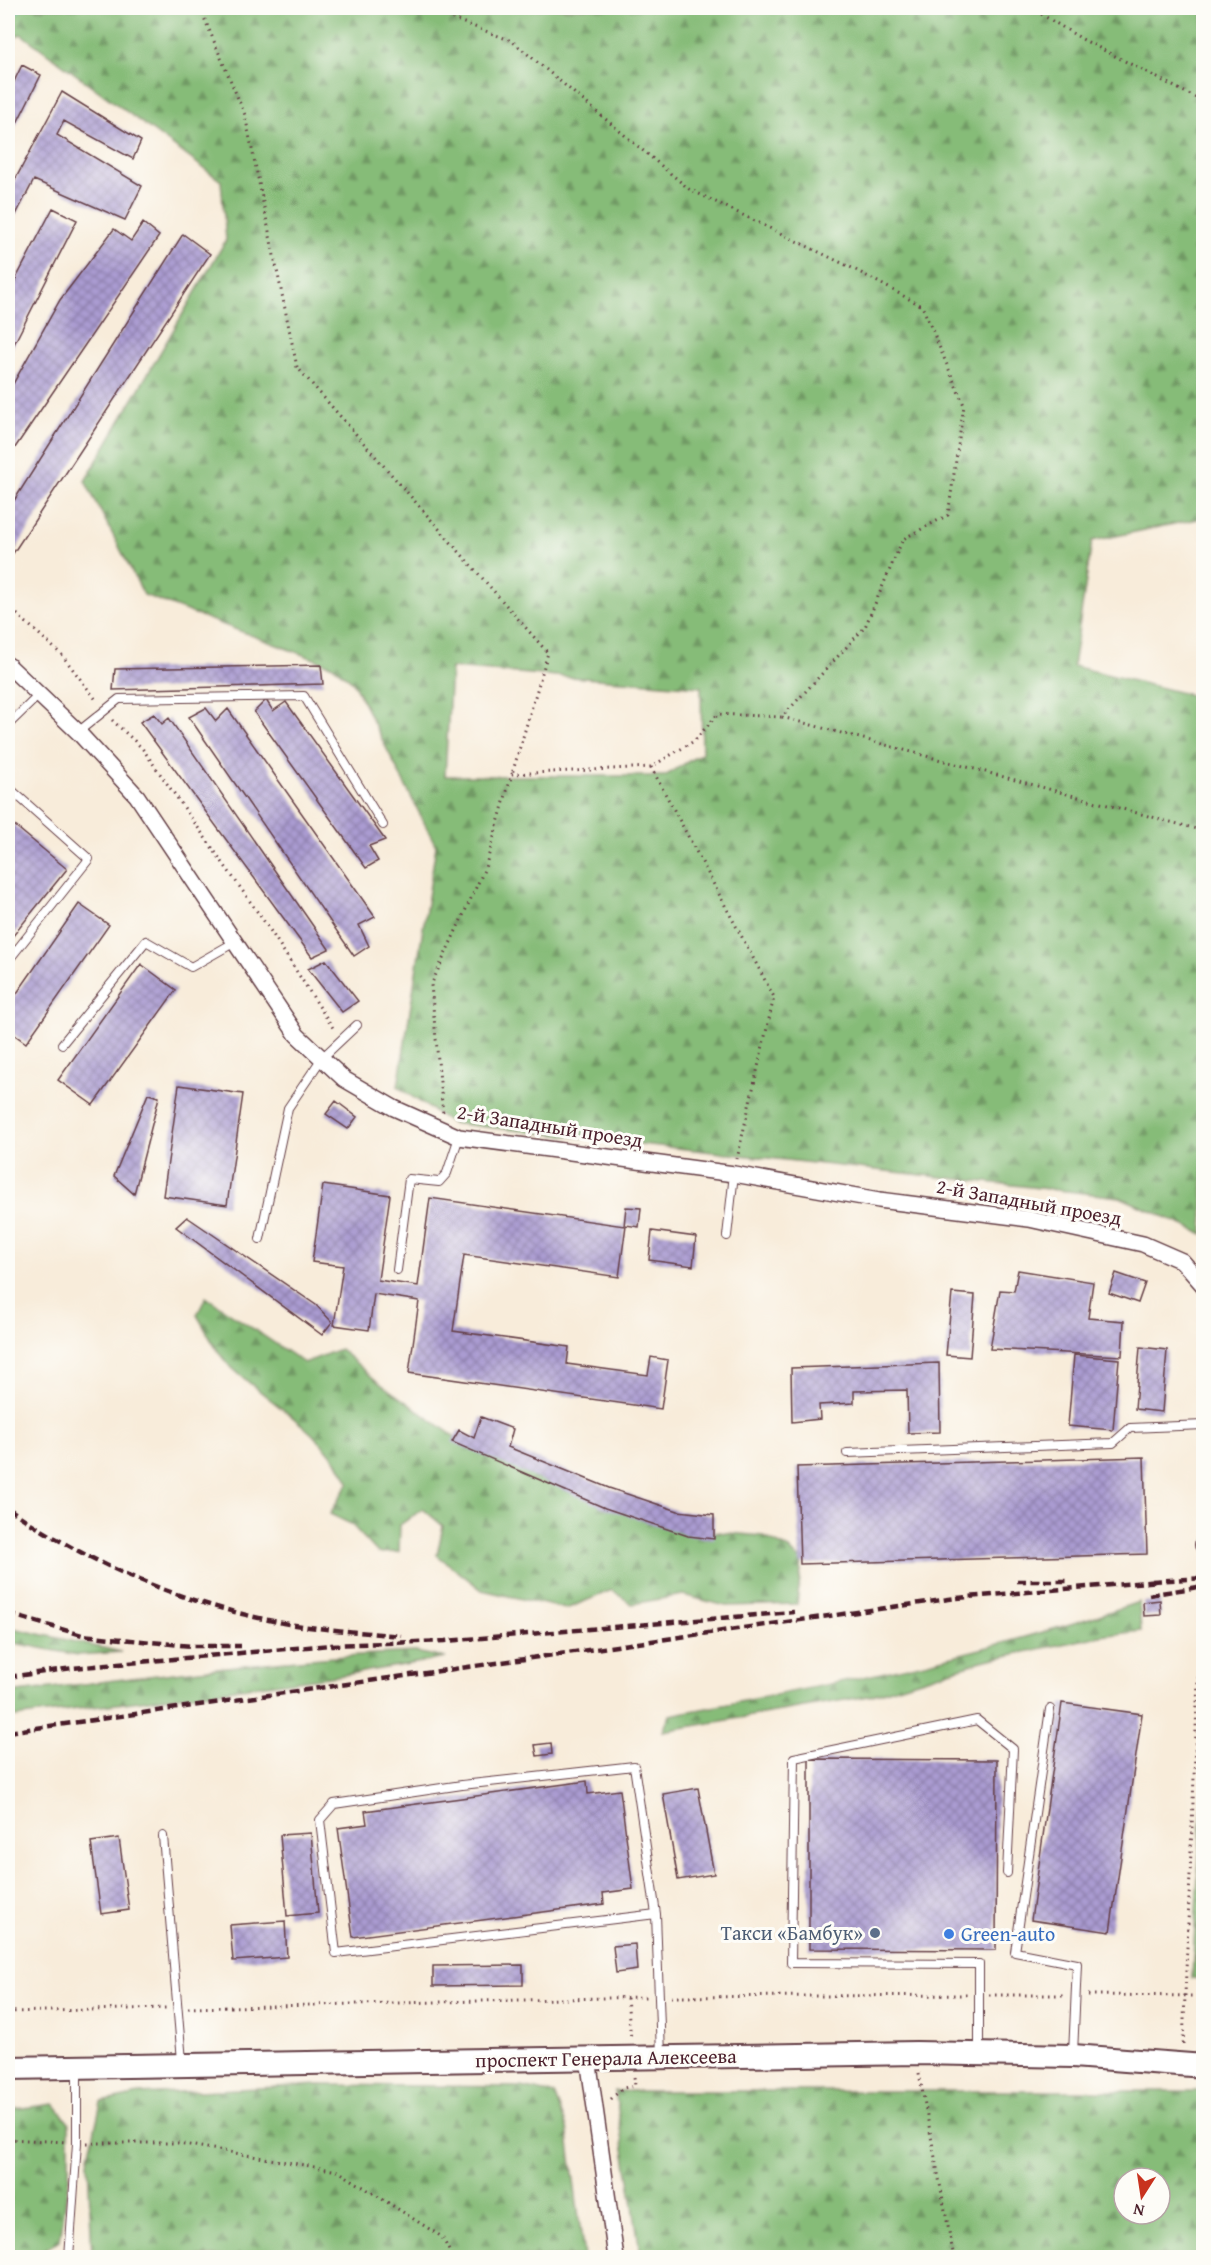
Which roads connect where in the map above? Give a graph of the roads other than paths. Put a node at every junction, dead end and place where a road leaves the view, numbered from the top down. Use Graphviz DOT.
graph roads {
  1 [pos="8,665"];
  2 [pos="40,694"];
  3 [pos="8,725"];
  4 [pos="78,732"];
  5 [pos="8,787"];
  6 [pos="382,825"];
  7 [pos="235,942"];
  8 [pos="8,961"];
  9 [pos="357,1024"];
  10 [pos="62,1044"];
  11 [pos="322,1058"];
  12 [pos="459,1137"];
  13 [pos="734,1174"];
  14 [pos="727,1236"];
  15 [pos="260,1239"];
  16 [pos="397,1270"];
  17 [pos="1203,1286"];
  18 [pos="1203,1425"];
  19 [pos="847,1453"];
  20 [pos="1203,1539"];
  21 [pos="1203,1545"];
  22 [pos="1050,1709"];
  23 [pos="163,1836"];
  24 [pos="1006,1873"];
  25 [pos="656,1914"];
  26 [pos="979,2055"];
  27 [pos="1073,2056"];
  28 [pos="661,2057"];
  29 [pos="588,2058"];
  30 [pos="1193,2065"];
  31 [pos="183,2066"];
  32 [pos="77,2067"];
  33 [pos="8,2068"];
  34 [pos="69,2258"];
  35 [pos="616,2258"];
  1 -- 2 [label="street, 2-й Западный проезд"];
  2 -- 3 [label="lane"];
  2 -- 4 [label="street, 2-й Западный проезд"];
  4 -- 6 [label="lane"];
  4 -- 7 [label="street, 2-й Западный проезд"];
  5 -- 8 [label="lane"];
  7 -- 10 [label="lane"];
  7 -- 11 [label="street, 2-й Западный проезд"];
  9 -- 11 [label="lane"];
  11 -- 12 [label="street, 2-й Западный проезд"];
  11 -- 15 [label="lane"];
  12 -- 13 [label="street, 2-й Западный проезд"];
  12 -- 16 [label="lane"];
  13 -- 14 [label="lane"];
  13 -- 17 [label="street, 2-й Западный проезд"];
  18 -- 19 [label="lane"];
  20 -- 21 [label="street"];
  22 -- 27 [label="lane"];
  23 -- 31 [label="lane"];
  24 -- 26 [label="lane"];
  25 -- 25 [label="lane"];
  25 -- 28 [label="lane"];
  26 -- 27 [label="main road, проспект Генерала Алексеева"];
  26 -- 28 [label="main road, проспект Генерала Алексеева"];
  27 -- 30 [label="main road, проспект Генерала Алексеева"];
  28 -- 29 [label="main road, проспект Генерала Алексеева"];
  29 -- 31 [label="main road, проспект Генерала Алексеева"];
  29 -- 35 [label="street"];
  31 -- 32 [label="main road, проспект Генерала Алексеева"];
  32 -- 33 [label="main road, проспект Генерала Алексеева"];
  32 -- 34 [label="lane"];
}
